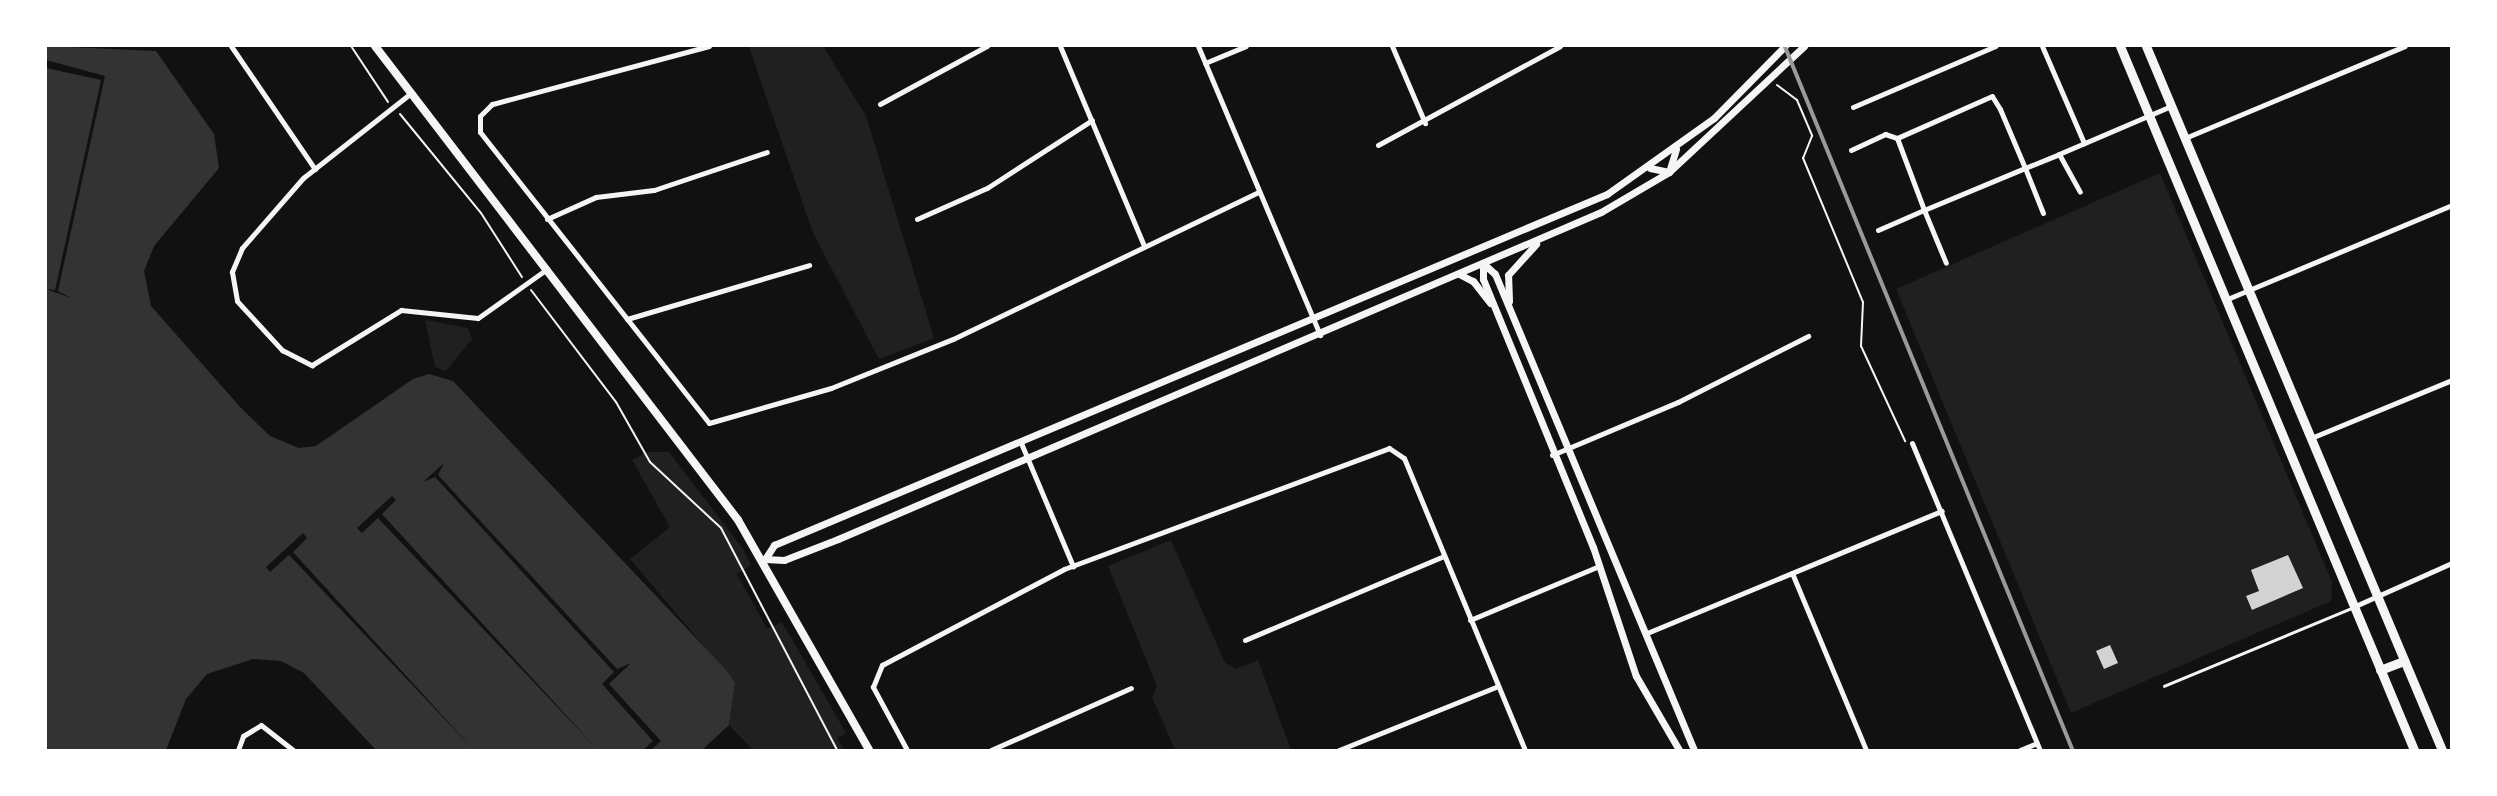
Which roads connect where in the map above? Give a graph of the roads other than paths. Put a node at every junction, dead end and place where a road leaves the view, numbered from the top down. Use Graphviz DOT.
graph roads {
  1 [pos="231,46"];
  2 [pos="375,46"];
  3 [pos="709,46"];
  4 [pos="987,46"];
  5 [pos="1060,46"];
  6 [pos="1198,46"];
  7 [pos="1246,46"];
  8 [pos="1392,46"];
  9 [pos="1560,46"];
  10 [pos="1786,46"];
  11 [pos="1804,46"];
  12 [pos="1995,46"];
  13 [pos="2042,46"];
  14 [pos="2120,46"];
  15 [pos="2146,46"];
  16 [pos="2405,46"];
  17 [pos="1205,63"];
  18 [pos="411,93"];
  19 [pos="880,104"];
  20 [pos="2171,106"];
  21 [pos="1853,107"];
  22 [pos="2147,116"];
  23 [pos="1092,120"];
  24 [pos="1425,123"];
  25 [pos="1897,138"];
  26 [pos="2185,138"];
  27 [pos="2084,143"];
  28 [pos="1378,145"];
  29 [pos="1675,149"];
  30 [pos="1851,149"];
  31 [pos="767,152"];
  32 [pos="2059,154"];
  33 [pos="1650,168"];
  34 [pos="315,169"];
  35 [pos="2025,169"];
  36 [pos="1669,172"];
  37 [pos="1259,192"];
  38 [pos="2080,192"];
  39 [pos="2452,205"];
  40 [pos="1924,210"];
  41 [pos="2043,213"];
  42 [pos="547,219"];
  43 [pos="917,219"];
  44 [pos="1878,230"];
  45 [pos="1541,238"];
  46 [pos="1498,243"];
  47 [pos="1144,246"];
  48 [pos="1458,261"];
  49 [pos="1483,263"];
  50 [pos="1946,263"];
  51 [pos="809,265"];
  52 [pos="547,269"];
  53 [pos="1458,274"];
  54 [pos="2248,290"];
  55 [pos="2224,300"];
  56 [pos="1510,311"];
  57 [pos="1498,315"];
  58 [pos="627,319"];
  59 [pos="1313,319"];
  60 [pos="1320,335"];
  61 [pos="1808,336"];
  62 [pos="2452,380"];
  63 [pos="2311,438"];
  64 [pos="1021,443"];
  65 [pos="1912,443"];
  66 [pos="1568,448"];
  67 [pos="1552,455"];
  68 [pos="1028,459"];
  69 [pos="1942,511"];
  70 [pos="1444,556"];
  71 [pos="765,559"];
  72 [pos="2452,563"];
  73 [pos="1073,566"];
  74 [pos="1599,566"];
  75 [pos="1792,573"];
  76 [pos="2377,596"];
  77 [pos="2353,607"];
  78 [pos="1470,620"];
  79 [pos="1647,633"];
  80 [pos="1245,640"];
  81 [pos="2404,661"];
  82 [pos="2380,670"];
  83 [pos="1498,686"];
  84 [pos="2164,686"];
  85 [pos="1130,688"];
  86 [pos="2037,743"];
  87 [pos="238,751"];
  88 [pos="293,751"];
  89 [pos="869,751"];
  90 [pos="907,751"];
  91 [pos="991,751"];
  92 [pos="1339,751"];
  93 [pos="1525,751"];
  94 [pos="1679,751"];
  95 [pos="1694,751"];
  96 [pos="1866,751"];
  97 [pos="2020,751"];
  98 [pos="2040,751"];
  99 [pos="2414,751"];
  100 [pos="2442,751"];
  1 -- 34 [label="street"];
  2 -- 18 [label="main road"];
  3 -- 42 [label="street"];
  4 -- 19 [label="street"];
  5 -- 23 [label="street"];
  6 -- 17 [label="street"];
  7 -- 17 [label="street"];
  8 -- 24 [label="street"];
  9 -- 24 [label="street"];
  10 -- 29 [label="street"];
  11 -- 36 [label="street"];
  12 -- 21 [label="street"];
  13 -- 27 [label="street"];
  14 -- 22 [label="highway"];
  15 -- 20 [label="highway"];
  16 -- 26 [label="street"];
  17 -- 37 [label="street"];
  18 -- 34 [label="street"];
  18 -- 52 [label="main road"];
  20 -- 22 [label="street"];
  20 -- 26 [label="highway"];
  22 -- 27 [label="street"];
  22 -- 55 [label="highway"];
  23 -- 43 [label="street"];
  23 -- 47 [label="street"];
  24 -- 28 [label="street"];
  25 -- 30 [label="street"];
  25 -- 35 [label="street"];
  25 -- 40 [label="street"];
  26 -- 54 [label="highway"];
  27 -- 32 [label="street"];
  29 -- 33 [label="street"];
  29 -- 36 [label="street"];
  31 -- 42 [label="street"];
  32 -- 35 [label="street"];
  32 -- 38 [label="street"];
  33 -- 36 [label="street"];
  33 -- 46 [label="street"];
  34 -- 52 [label="street"];
  35 -- 40 [label="street"];
  35 -- 41 [label="street"];
  36 -- 45 [label="street"];
  37 -- 47 [label="street"];
  37 -- 59 [label="street"];
  39 -- 54 [label="street"];
  40 -- 44 [label="street"];
  40 -- 50 [label="street"];
  42 -- 58 [label="street"];
  45 -- 49 [label="street"];
  45 -- 56 [label="street"];
  46 -- 48 [label="street"];
  46 -- 49 [label="street"];
  47 -- 58 [label="street"];
  48 -- 49 [label="street"];
  48 -- 59 [label="street"];
  49 -- 53 [label="street"];
  49 -- 56 [label="street"];
  49 -- 57 [label="street"];
  51 -- 58 [label="street"];
  52 -- 71 [label="main road"];
  53 -- 57 [label="street"];
  53 -- 60 [label="street"];
  54 -- 55 [label="street"];
  54 -- 63 [label="highway"];
  55 -- 77 [label="highway"];
  56 -- 66 [label="street"];
  57 -- 67 [label="street"];
  59 -- 60 [label="street"];
  59 -- 64 [label="street"];
  60 -- 68 [label="street"];
  61 -- 66 [label="street"];
  62 -- 63 [label="street"];
  63 -- 76 [label="highway"];
  64 -- 68 [label="street"];
  64 -- 71 [label="street"];
  65 -- 69 [label="street"];
  66 -- 67 [label="street"];
  66 -- 79 [label="street"];
  67 -- 74 [label="street"];
  68 -- 71 [label="street"];
  68 -- 73 [label="street"];
  69 -- 75 [label="street"];
  69 -- 86 [label="street"];
  70 -- 73 [label="street"];
  70 -- 78 [label="street"];
  70 -- 80 [label="street"];
  71 -- 89 [label="main road"];
  72 -- 76 [label="street"];
  73 -- 90 [label="street"];
  74 -- 78 [label="street"];
  74 -- 94 [label="street"];
  75 -- 79 [label="street"];
  75 -- 96 [label="street"];
  76 -- 77 [label="street"];
  76 -- 81 [label="highway"];
  77 -- 82 [label="highway"];
  77 -- 84 [label="lane"];
  78 -- 83 [label="street"];
  79 -- 95 [label="street"];
  81 -- 82 [label="highway"];
  81 -- 100 [label="highway"];
  82 -- 99 [label="highway"];
  83 -- 92 [label="street"];
  83 -- 93 [label="street"];
  85 -- 91 [label="street"];
  86 -- 97 [label="street"];
  86 -- 98 [label="street"];
  87 -- 88 [label="street"];
}
